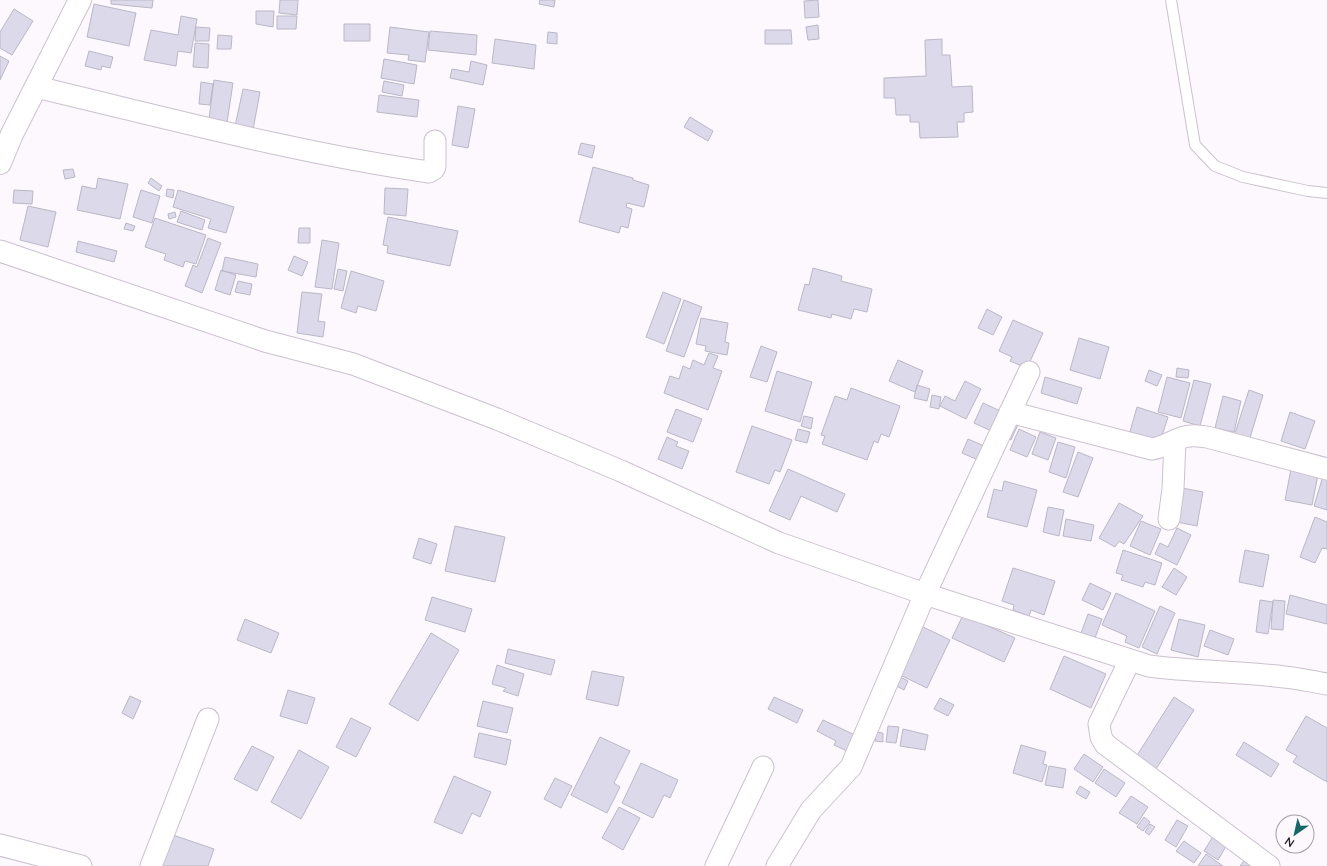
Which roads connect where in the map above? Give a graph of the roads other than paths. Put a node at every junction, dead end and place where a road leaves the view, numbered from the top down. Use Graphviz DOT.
graph roads {
  1 [pos="80,0"];
  2 [pos="1171,0"];
  3 [pos="36,87"];
  4 [pos="434,142"];
  5 [pos="0,163"];
  6 [pos="1327,192"];
  7 [pos="0,251"];
  8 [pos="1028,372"];
  9 [pos="1010,412"];
  10 [pos="1176,441"];
  11 [pos="1327,469"];
  12 [pos="1169,519"];
  13 [pos="925,594"];
  14 [pos="1130,660"];
  15 [pos="1327,684"];
  16 [pos="208,719"];
  17 [pos="762,767"];
  18 [pos="0,845"];
  19 [pos="81,866"];
  20 [pos="151,866"];
  21 [pos="716,866"];
  22 [pos="777,866"];
  23 [pos="1269,866"];
  1 -- 3 [label="street"];
  2 -- 6 [label="lane"];
  3 -- 4 [label="street"];
  3 -- 5 [label="street"];
  7 -- 13 [label="street"];
  8 -- 9 [label="street"];
  9 -- 10 [label="street"];
  9 -- 13 [label="street"];
  10 -- 11 [label="street"];
  10 -- 12 [label="street"];
  13 -- 14 [label="street"];
  13 -- 22 [label="street"];
  14 -- 15 [label="street"];
  14 -- 23 [label="street"];
  16 -- 20 [label="street"];
  17 -- 21 [label="street"];
  18 -- 19 [label="street"];
}
